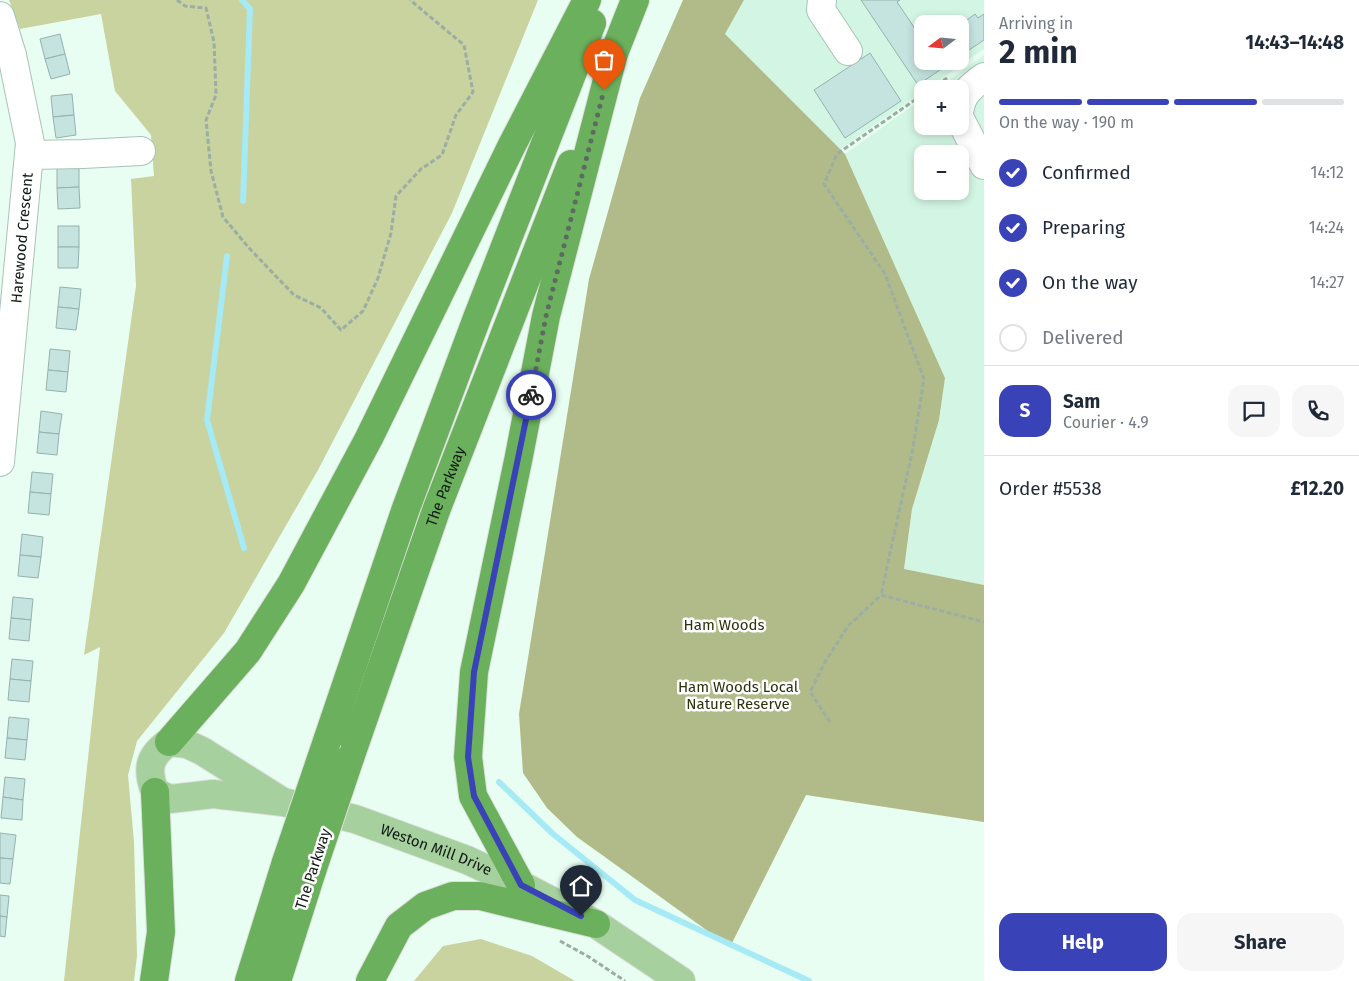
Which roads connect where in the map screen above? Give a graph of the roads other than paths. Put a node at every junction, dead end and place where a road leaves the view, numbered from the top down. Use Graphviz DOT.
graph roads {
  1 [pos="587,0"];
  2 [pos="601,0"];
  3 [pos="635,0"];
  4 [pos="822,0"];
  5 [pos="0,16"];
  6 [pos="848,51"];
  7 [pos="614,53"];
  8 [pos="984,77"];
  9 [pos="969,90"];
  10 [pos="968,135"];
  11 [pos="141,151"];
  12 [pos="29,155"];
  13 [pos="984,165"];
  14 [pos="0,462"];
  15 [pos="170,742"];
  16 [pos="155,792"];
  17 [pos="283,802"];
  18 [pos="521,885"];
  19 [pos="596,924"];
  20 [pos="154,981"];
  21 [pos="249,981"];
  22 [pos="277,981"];
  23 [pos="370,981"];
  24 [pos="681,981"];
  1 -- 15 [label="highway"];
  2 -- 21 [label="highway, The Parkway, bridge"];
  3 -- 7 [label="highway, The Parkway"];
  4 -- 6 [label="street"];
  5 -- 12 [label="street, Harewood Crescent"];
  7 -- 18 [label="highway"];
  7 -- 22 [label="highway, The Parkway, bridge"];
  8 -- 9 [label="street"];
  10 -- 13 [label="street"];
  11 -- 12 [label="street"];
  12 -- 14 [label="street, Harewood Crescent"];
  15 -- 16 [label="main road"];
  15 -- 17 [label="main road"];
  16 -- 17 [label="main road"];
  16 -- 20 [label="highway"];
  17 -- 18 [label="main road, Weston Mill Drive"];
  18 -- 19 [label="main road, Weston Mill Drive"];
  19 -- 23 [label="highway"];
  19 -- 24 [label="main road, Weston Mill Drive"];
}
